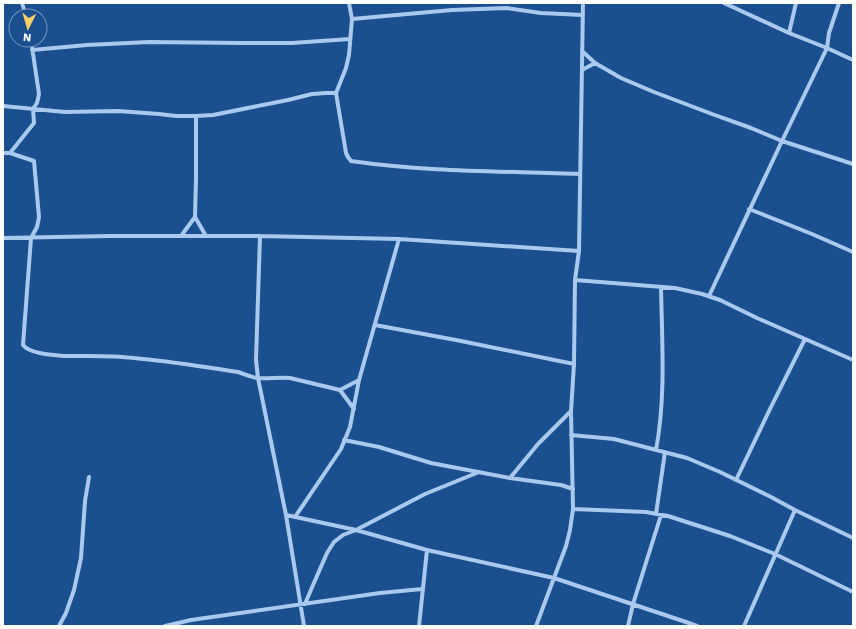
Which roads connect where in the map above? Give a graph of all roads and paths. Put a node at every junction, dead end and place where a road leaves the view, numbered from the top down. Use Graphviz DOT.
graph roads {
  1 [pos="348,3"];
  2 [pos="583,3"];
  3 [pos="724,3"];
  4 [pos="796,3"];
  5 [pos="839,3"];
  6 [pos="583,15"];
  7 [pos="352,19"];
  8 [pos="788,33"];
  9 [pos="350,39"];
  10 [pos="827,48"];
  11 [pos="32,50"];
  12 [pos="582,51"];
  13 [pos="853,60"];
  14 [pos="595,63"];
  15 [pos="582,70"];
  16 [pos="336,93"];
  17 [pos="3,106"];
  18 [pos="33,109"];
  19 [pos="196,116"];
  20 [pos="782,141"];
  21 [pos="3,153"];
  22 [pos="10,153"];
  23 [pos="853,164"];
  24 [pos="580,174"];
  25 [pos="749,209"];
  26 [pos="194,217"];
  27 [pos="181,236"];
  28 [pos="206,236"];
  29 [pos="260,236"];
  30 [pos="3,238"];
  31 [pos="31,238"];
  32 [pos="399,240"];
  33 [pos="579,251"];
  34 [pos="853,252"];
  35 [pos="575,280"];
  36 [pos="661,287"];
  37 [pos="709,296"];
  38 [pos="375,325"];
  39 [pos="805,339"];
  40 [pos="853,360"];
  41 [pos="574,364"];
  42 [pos="258,378"];
  43 [pos="359,380"];
  44 [pos="340,390"];
  45 [pos="354,409"];
  46 [pos="571,411"];
  47 [pos="571,435"];
  48 [pos="344,440"];
  49 [pos="656,450"];
  50 [pos="665,452"];
  51 [pos="479,472"];
  52 [pos="89,477"];
  53 [pos="510,478"];
  54 [pos="736,480"];
  55 [pos="573,488"];
  56 [pos="573,509"];
  57 [pos="795,510"];
  58 [pos="656,514"];
  59 [pos="286,515"];
  60 [pos="662,515"];
  61 [pos="296,517"];
  62 [pos="356,530"];
  63 [pos="853,538"];
  64 [pos="427,550"];
  65 [pos="775,554"];
  66 [pos="554,578"];
  67 [pos="422,589"];
  68 [pos="853,592"];
  69 [pos="303,604"];
  70 [pos="633,604"];
  71 [pos="59,626"];
  72 [pos="165,626"];
  73 [pos="304,626"];
  74 [pos="419,626"];
  75 [pos="536,626"];
  76 [pos="628,626"];
  77 [pos="697,626"];
  78 [pos="744,626"];
  1 -- 7 [label="street"];
  2 -- 6 [label="street"];
  3 -- 8 [label="street"];
  4 -- 8 [label="street"];
  5 -- 10 [label="street"];
  6 -- 7 [label="street"];
  6 -- 12 [label="street"];
  7 -- 9 [label="street"];
  8 -- 10 [label="street"];
  9 -- 11 [label="street"];
  9 -- 16 [label="street"];
  10 -- 13 [label="street"];
  10 -- 20 [label="street"];
  11 -- 18 [label="street"];
  12 -- 14 [label="street"];
  12 -- 15 [label="street"];
  14 -- 15 [label="street"];
  14 -- 20 [label="street"];
  15 -- 24 [label="street"];
  16 -- 19 [label="street"];
  16 -- 24 [label="street"];
  17 -- 18 [label="street"];
  18 -- 19 [label="street"];
  18 -- 22 [label="street"];
  19 -- 26 [label="street"];
  20 -- 23 [label="street"];
  20 -- 25 [label="street"];
  21 -- 22 [label="street"];
  22 -- 31 [label="street"];
  24 -- 33 [label="street"];
  25 -- 34 [label="street"];
  25 -- 37 [label="street"];
  26 -- 27 [label="street"];
  26 -- 28 [label="street"];
  27 -- 28 [label="street"];
  27 -- 31 [label="street"];
  28 -- 29 [label="street"];
  29 -- 32 [label="street"];
  29 -- 42 [label="street"];
  30 -- 31 [label="street"];
  31 -- 42 [label="street"];
  32 -- 33 [label="street"];
  32 -- 38 [label="street"];
  33 -- 35 [label="street"];
  35 -- 36 [label="street"];
  35 -- 41 [label="street"];
  36 -- 37 [label="street"];
  36 -- 49 [label="street"];
  37 -- 39 [label="street"];
  38 -- 41 [label="street"];
  38 -- 43 [label="street"];
  39 -- 40 [label="street"];
  39 -- 54 [label="street"];
  41 -- 46 [label="street"];
  42 -- 44 [label="street"];
  42 -- 59 [label="street"];
  43 -- 44 [label="street"];
  43 -- 45 [label="street"];
  44 -- 45 [label="street"];
  45 -- 48 [label="street"];
  46 -- 47 [label="street"];
  46 -- 53 [label="street"];
  47 -- 49 [label="street"];
  47 -- 55 [label="street"];
  48 -- 51 [label="street"];
  48 -- 61 [label="street"];
  49 -- 50 [label="street"];
  50 -- 54 [label="street"];
  50 -- 58 [label="street"];
  51 -- 53 [label="street"];
  51 -- 62 [label="street"];
  52 -- 71 [label="street"];
  53 -- 55 [label="street"];
  54 -- 57 [label="street"];
  55 -- 56 [label="street"];
  56 -- 58 [label="street"];
  56 -- 66 [label="street"];
  57 -- 63 [label="street"];
  57 -- 65 [label="street"];
  58 -- 60 [label="street"];
  59 -- 61 [label="street"];
  59 -- 69 [label="street"];
  60 -- 65 [label="street"];
  60 -- 70 [label="street"];
  61 -- 62 [label="street"];
  62 -- 64 [label="street"];
  62 -- 69 [label="street"];
  64 -- 66 [label="street"];
  64 -- 67 [label="street"];
  65 -- 68 [label="street"];
  65 -- 78 [label="street"];
  66 -- 70 [label="street"];
  66 -- 75 [label="street"];
  67 -- 69 [label="street"];
  67 -- 74 [label="street"];
  69 -- 72 [label="street"];
  69 -- 73 [label="street"];
  70 -- 76 [label="street"];
  70 -- 77 [label="street"];
}
